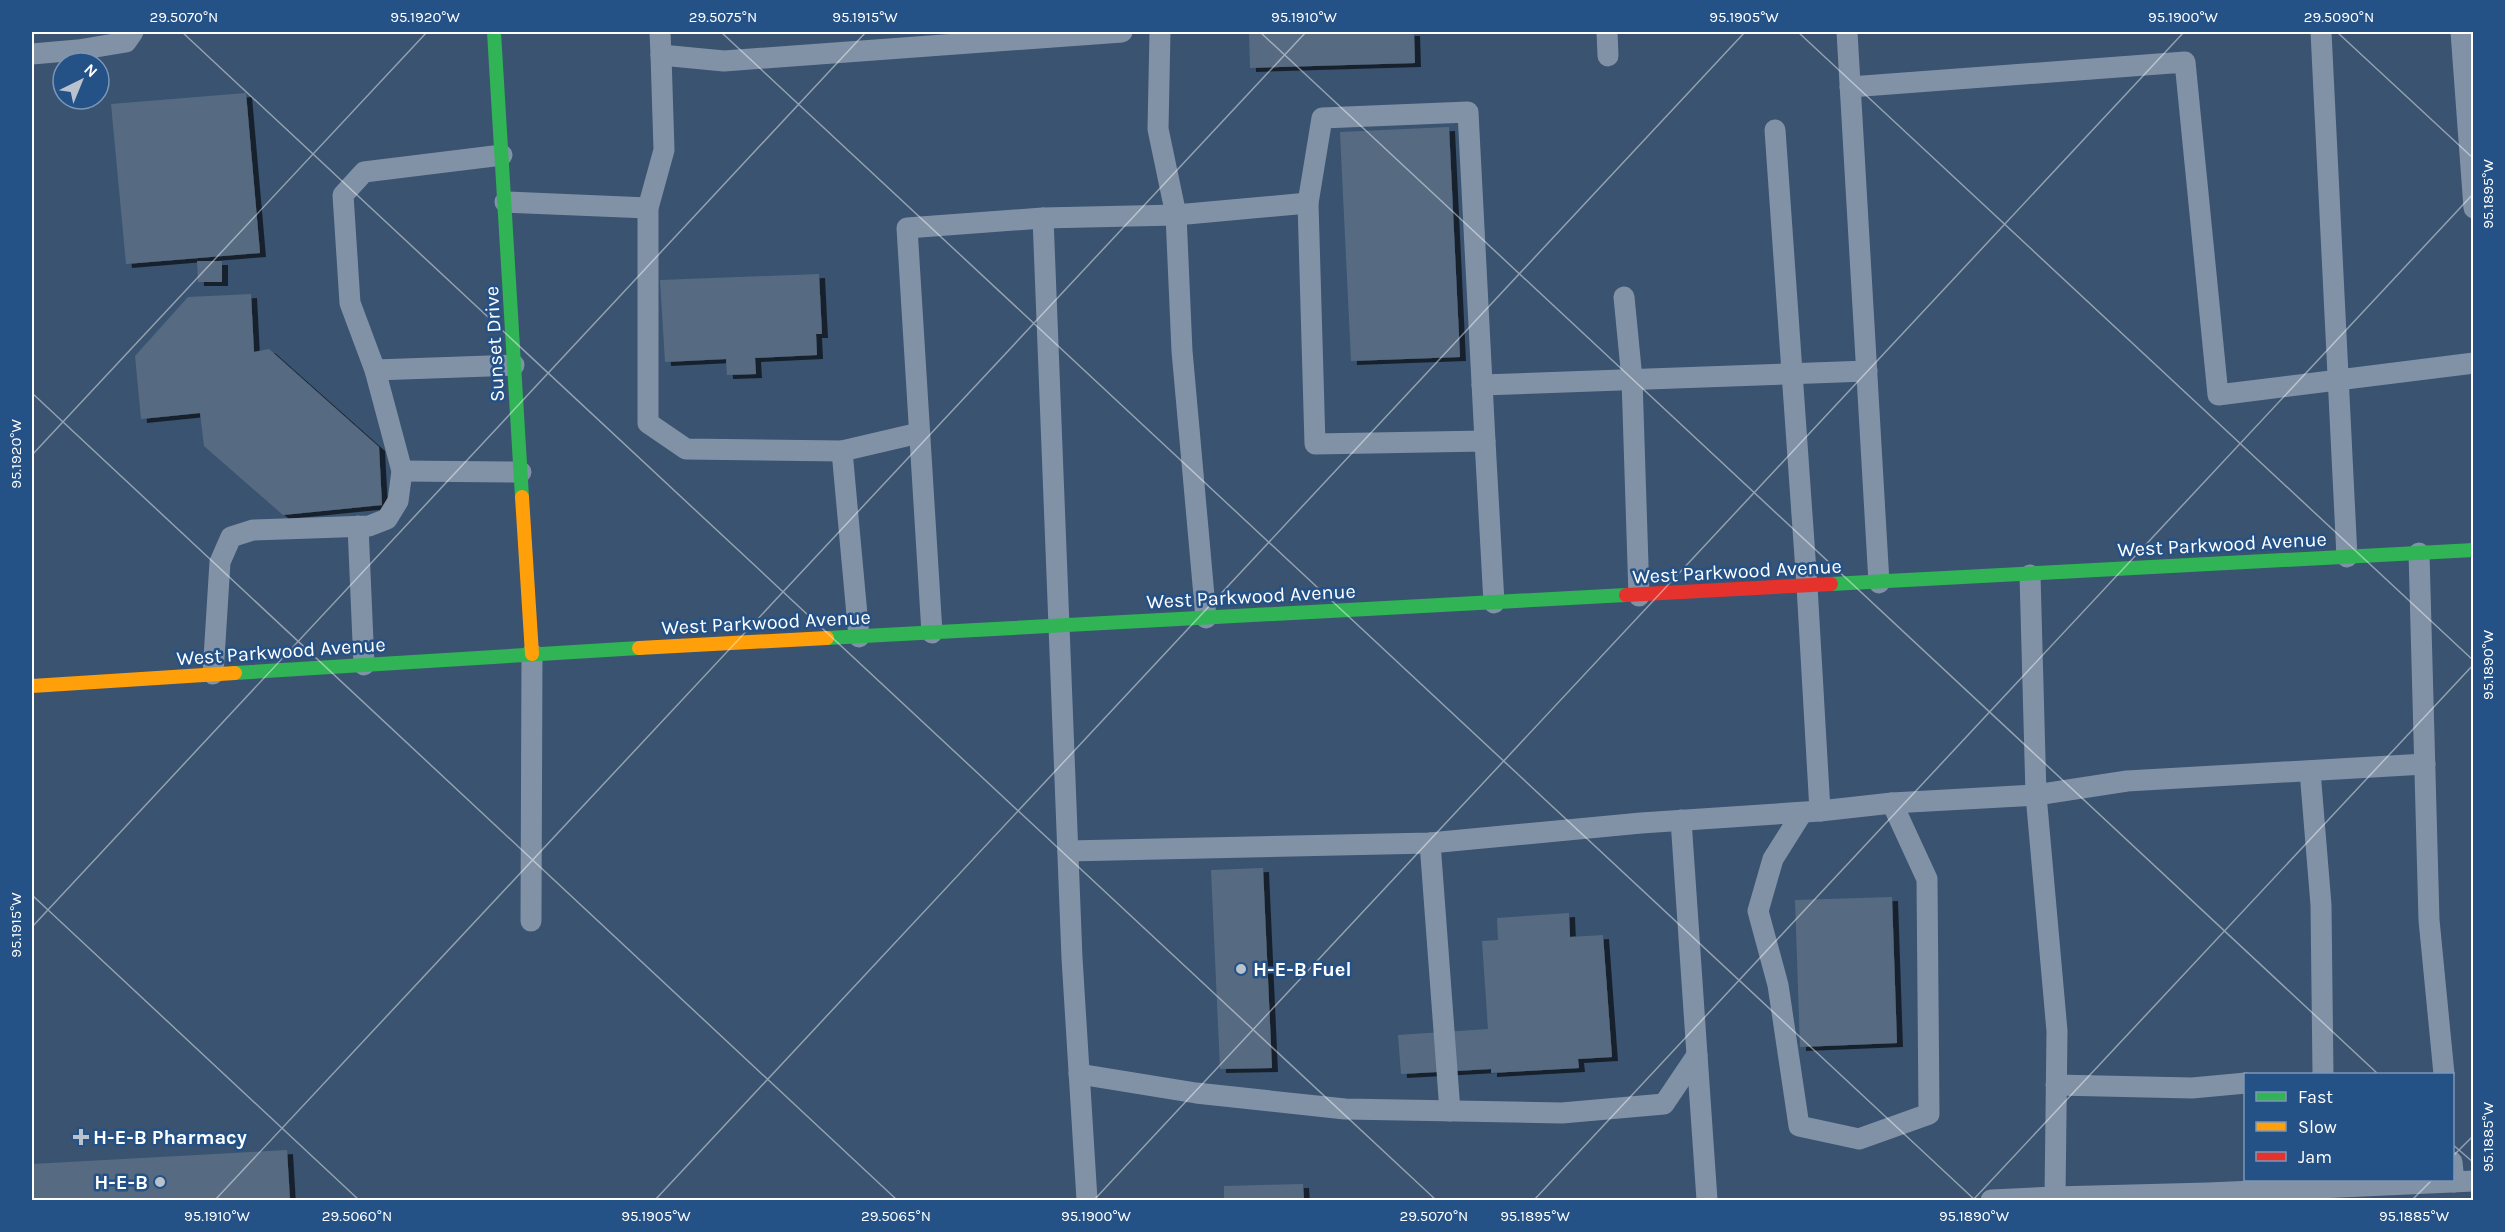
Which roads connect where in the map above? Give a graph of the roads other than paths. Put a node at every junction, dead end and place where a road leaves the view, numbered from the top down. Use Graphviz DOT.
graph roads {
  1 [pos="133,32"];
  2 [pos="494,32"];
  3 [pos="660,32"];
  4 [pos="1122,32"];
  5 [pos="1160,32"];
  6 [pos="1607,32"];
  7 [pos="1846,32"];
  8 [pos="2321,32"];
  9 [pos="2461,32"];
  10 [pos="32,54"];
  11 [pos="661,55"];
  12 [pos="1608,56"];
  13 [pos="1850,87"];
  14 [pos="1775,130"];
  15 [pos="502,154"];
  16 [pos="505,202"];
  17 [pos="1308,203"];
  18 [pos="648,208"];
  19 [pos="2474,208"];
  20 [pos="1176,215"];
  21 [pos="1043,218"];
  22 [pos="1624,297"];
  23 [pos="2474,363"];
  24 [pos="514,365"];
  25 [pos="375,370"];
  26 [pos="1866,371"];
  27 [pos="1792,374"];
  28 [pos="1632,379"];
  29 [pos="2337,380"];
  30 [pos="1482,385"];
  31 [pos="919,433"];
  32 [pos="1485,441"];
  33 [pos="842,451"];
  34 [pos="402,471"];
  35 [pos="521,472"];
  36 [pos="358,526"];
  37 [pos="2474,550"];
  38 [pos="2419,553"];
  39 [pos="2348,557"];
  40 [pos="2030,575"];
  41 [pos="1879,583"];
  42 [pos="1807,586"];
  43 [pos="1639,596"];
  44 [pos="1494,603"];
  45 [pos="1206,618"];
  46 [pos="1060,626"];
  47 [pos="932,633"];
  48 [pos="859,637"];
  49 [pos="532,654"];
  50 [pos="364,665"];
  51 [pos="213,674"];
  52 [pos="32,686"];
  53 [pos="2425,764"];
  54 [pos="2310,771"];
  55 [pos="2036,795"];
  56 [pos="1892,803"];
  57 [pos="1811,812"];
  58 [pos="1681,820"];
  59 [pos="1430,843"];
  60 [pos="1068,851"];
  61 [pos="531,921"];
  62 [pos="1697,1055"];
  63 [pos="2323,1073"];
  64 [pos="2444,1073"];
  65 [pos="1079,1074"];
  66 [pos="2244,1083"];
  67 [pos="2056,1085"];
  68 [pos="1450,1111"];
  69 [pos="2375,1181"];
  70 [pos="2332,1184"];
  71 [pos="2054,1199"];
  72 [pos="1087,1200"];
  73 [pos="1707,1200"];
  74 [pos="1991,1200"];
  1 -- 10 [label="lane"];
  2 -- 15 [label="main road, Sunset Drive"];
  3 -- 11 [label="lane"];
  4 -- 11 [label="lane"];
  5 -- 20 [label="lane"];
  6 -- 12 [label="lane"];
  7 -- 13 [label="lane"];
  8 -- 29 [label="lane"];
  9 -- 19 [label="lane"];
  11 -- 18 [label="lane"];
  13 -- 26 [label="lane"];
  13 -- 29 [label="lane"];
  14 -- 27 [label="lane"];
  15 -- 16 [label="main road, Sunset Drive"];
  15 -- 25 [label="lane"];
  16 -- 18 [label="lane"];
  16 -- 24 [label="main road, Sunset Drive"];
  17 -- 20 [label="lane"];
  17 -- 30 [label="lane"];
  17 -- 32 [label="lane"];
  18 -- 33 [label="lane"];
  20 -- 21 [label="lane"];
  20 -- 45 [label="lane"];
  21 -- 31 [label="lane"];
  21 -- 46 [label="lane"];
  22 -- 28 [label="lane"];
  23 -- 29 [label="lane"];
  24 -- 25 [label="lane"];
  24 -- 35 [label="main road, Sunset Drive"];
  25 -- 34 [label="lane"];
  26 -- 27 [label="lane"];
  26 -- 41 [label="lane"];
  27 -- 28 [label="lane"];
  27 -- 42 [label="lane"];
  28 -- 30 [label="lane"];
  28 -- 43 [label="lane"];
  29 -- 39 [label="lane"];
  30 -- 32 [label="lane"];
  31 -- 33 [label="lane"];
  31 -- 47 [label="lane"];
  32 -- 44 [label="lane"];
  33 -- 48 [label="lane"];
  34 -- 35 [label="lane"];
  34 -- 36 [label="lane"];
  35 -- 49 [label="main road, Sunset Drive"];
  36 -- 50 [label="lane"];
  36 -- 51 [label="lane"];
  37 -- 38 [label="main road, West Parkwood Avenue"];
  38 -- 39 [label="main road, West Parkwood Avenue"];
  38 -- 53 [label="lane"];
  39 -- 40 [label="main road, West Parkwood Avenue"];
  40 -- 41 [label="main road, West Parkwood Avenue"];
  40 -- 55 [label="lane"];
  41 -- 42 [label="main road, West Parkwood Avenue"];
  42 -- 43 [label="main road, West Parkwood Avenue"];
  42 -- 57 [label="lane"];
  43 -- 44 [label="main road, West Parkwood Avenue"];
  44 -- 45 [label="main road, West Parkwood Avenue"];
  45 -- 46 [label="main road, West Parkwood Avenue"];
  46 -- 47 [label="main road, West Parkwood Avenue"];
  46 -- 60 [label="lane"];
  47 -- 48 [label="main road, West Parkwood Avenue"];
  48 -- 49 [label="main road, West Parkwood Avenue"];
  49 -- 50 [label="main road, West Parkwood Avenue"];
  49 -- 61 [label="lane"];
  50 -- 51 [label="main road, West Parkwood Avenue"];
  51 -- 52 [label="main road, West Parkwood Avenue"];
  53 -- 54 [label="lane"];
  53 -- 64 [label="lane"];
  54 -- 55 [label="lane"];
  54 -- 63 [label="lane"];
  55 -- 56 [label="lane"];
  55 -- 67 [label="lane"];
  56 -- 57 [label="lane"];
  56 -- 57 [label="lane"];
  57 -- 58 [label="lane"];
  58 -- 59 [label="lane"];
  58 -- 62 [label="lane"];
  59 -- 60 [label="lane"];
  59 -- 68 [label="lane"];
  60 -- 65 [label="lane"];
  62 -- 68 [label="lane"];
  62 -- 73 [label="lane"];
  65 -- 68 [label="lane"];
  65 -- 72 [label="lane"];
  66 -- 67 [label="lane"];
  67 -- 71 [label="lane"];
  69 -- 70 [label="lane"];
  70 -- 71 [label="lane"];
  71 -- 74 [label="lane"];
}
